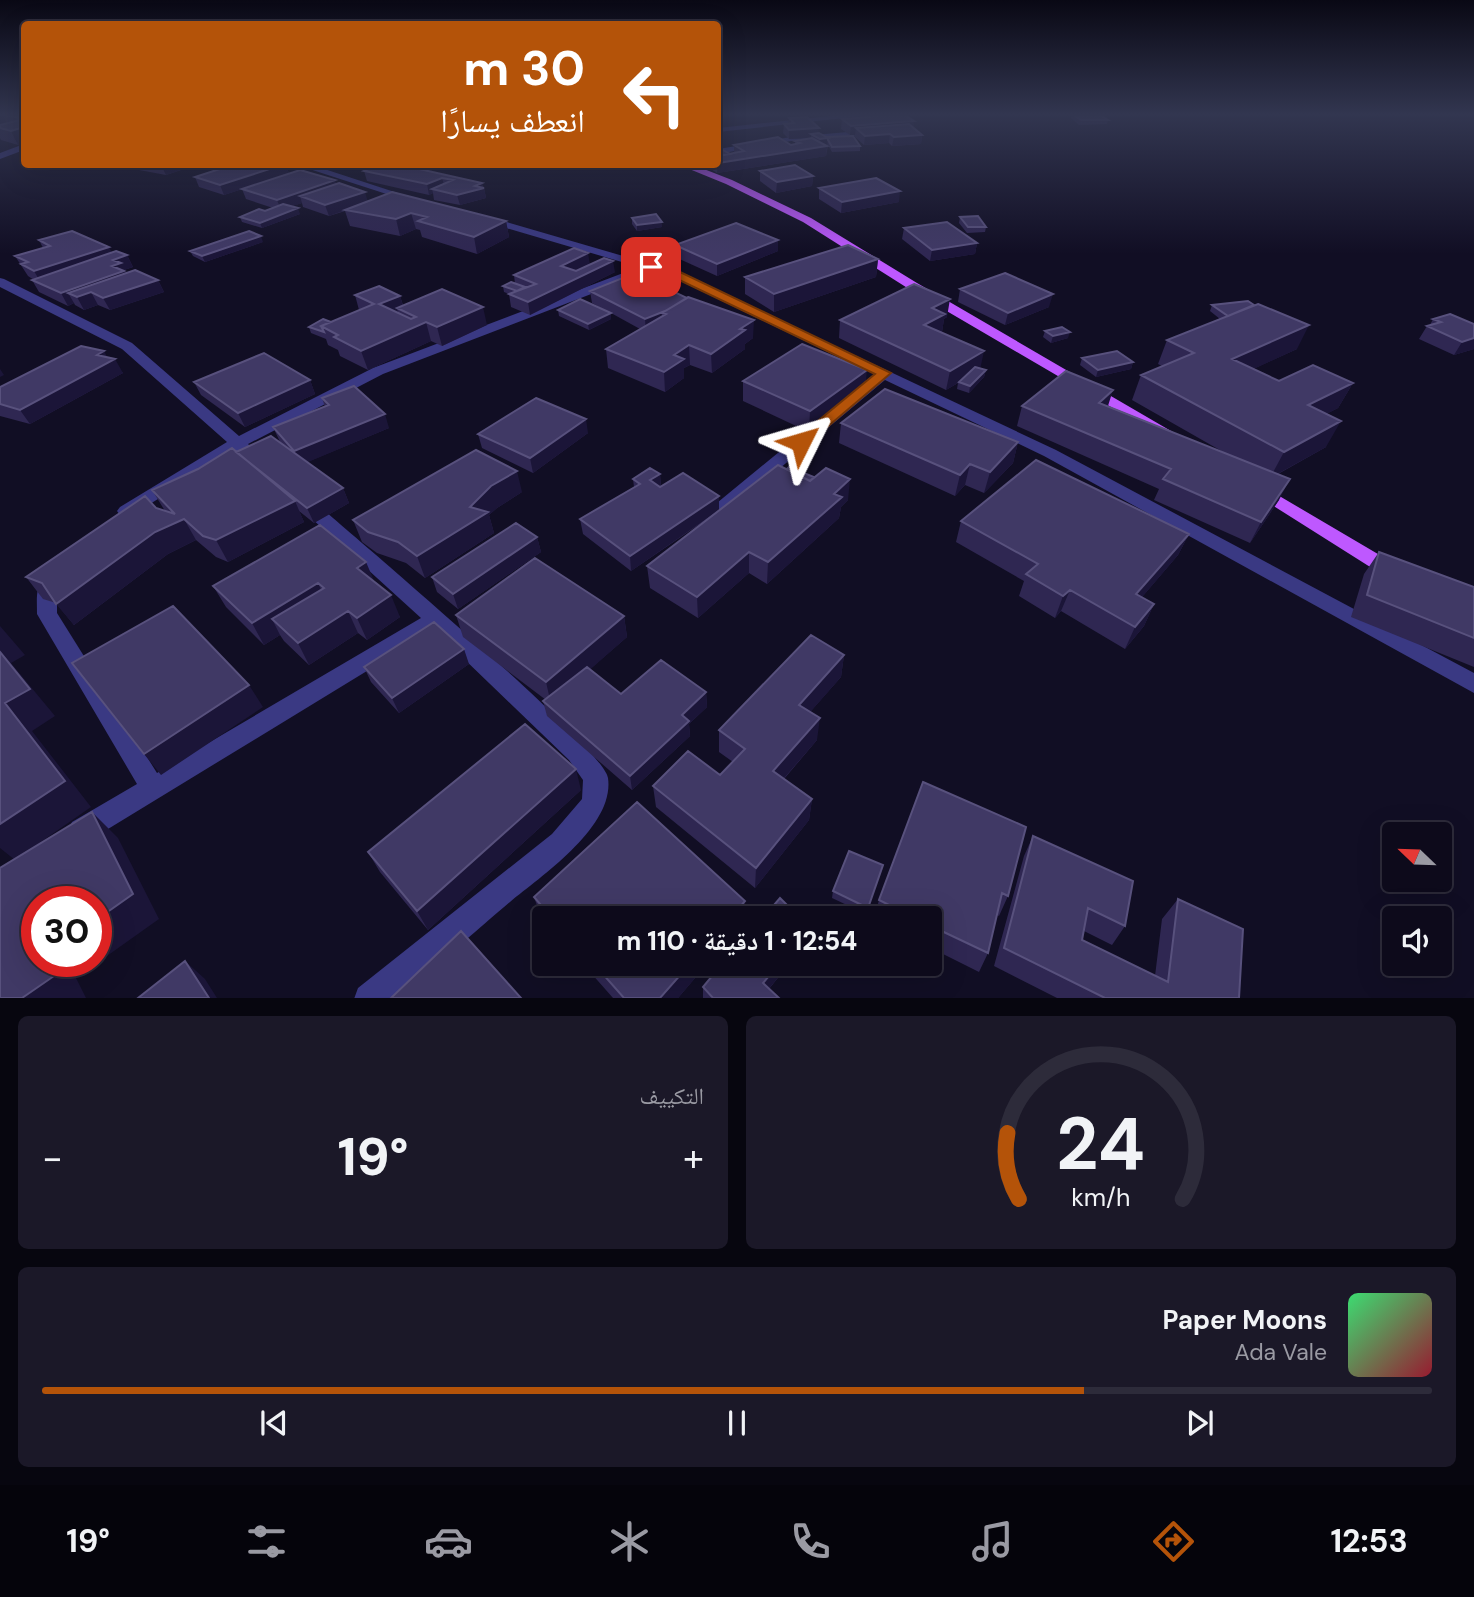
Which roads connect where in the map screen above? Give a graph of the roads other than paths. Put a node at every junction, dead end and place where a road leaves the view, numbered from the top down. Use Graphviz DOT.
graph roads {
  1 [pos="311,168"];
  2 [pos="691,168"];
  3 [pos="431,204"];
  4 [pos="470,214"];
  5 [pos="651,267"];
  6 [pos="0,282"];
  7 [pos="884,373"];
  8 [pos="237,443"];
  9 [pos="1187,445"];
  10 [pos="268,471"];
  11 [pos="1247,482"];
  12 [pos="289,489"];
  13 [pos="718,511"];
  14 [pos="111,522"];
  15 [pos="64,565"];
  16 [pos="1401,577"];
  17 [pos="436,619"];
  18 [pos="1474,684"];
  19 [pos="153,789"];
  20 [pos="59,844"];
  21 [pos="370,998"];
  1 -- 3 [label="street"];
  2 -- 9 [label="main road"];
  4 -- 5 [label="street"];
  5 -- 7 [label="street"];
  5 -- 8 [label="street"];
  6 -- 8 [label="street"];
  7 -- 13 [label="street"];
  7 -- 18 [label="street"];
  8 -- 10 [label="street"];
  8 -- 14 [label="street"];
  11 -- 16 [label="main road"];
  12 -- 17 [label="street"];
  15 -- 19 [label="street"];
  17 -- 19 [label="street"];
  17 -- 21 [label="street"];
  19 -- 20 [label="street"];
}
